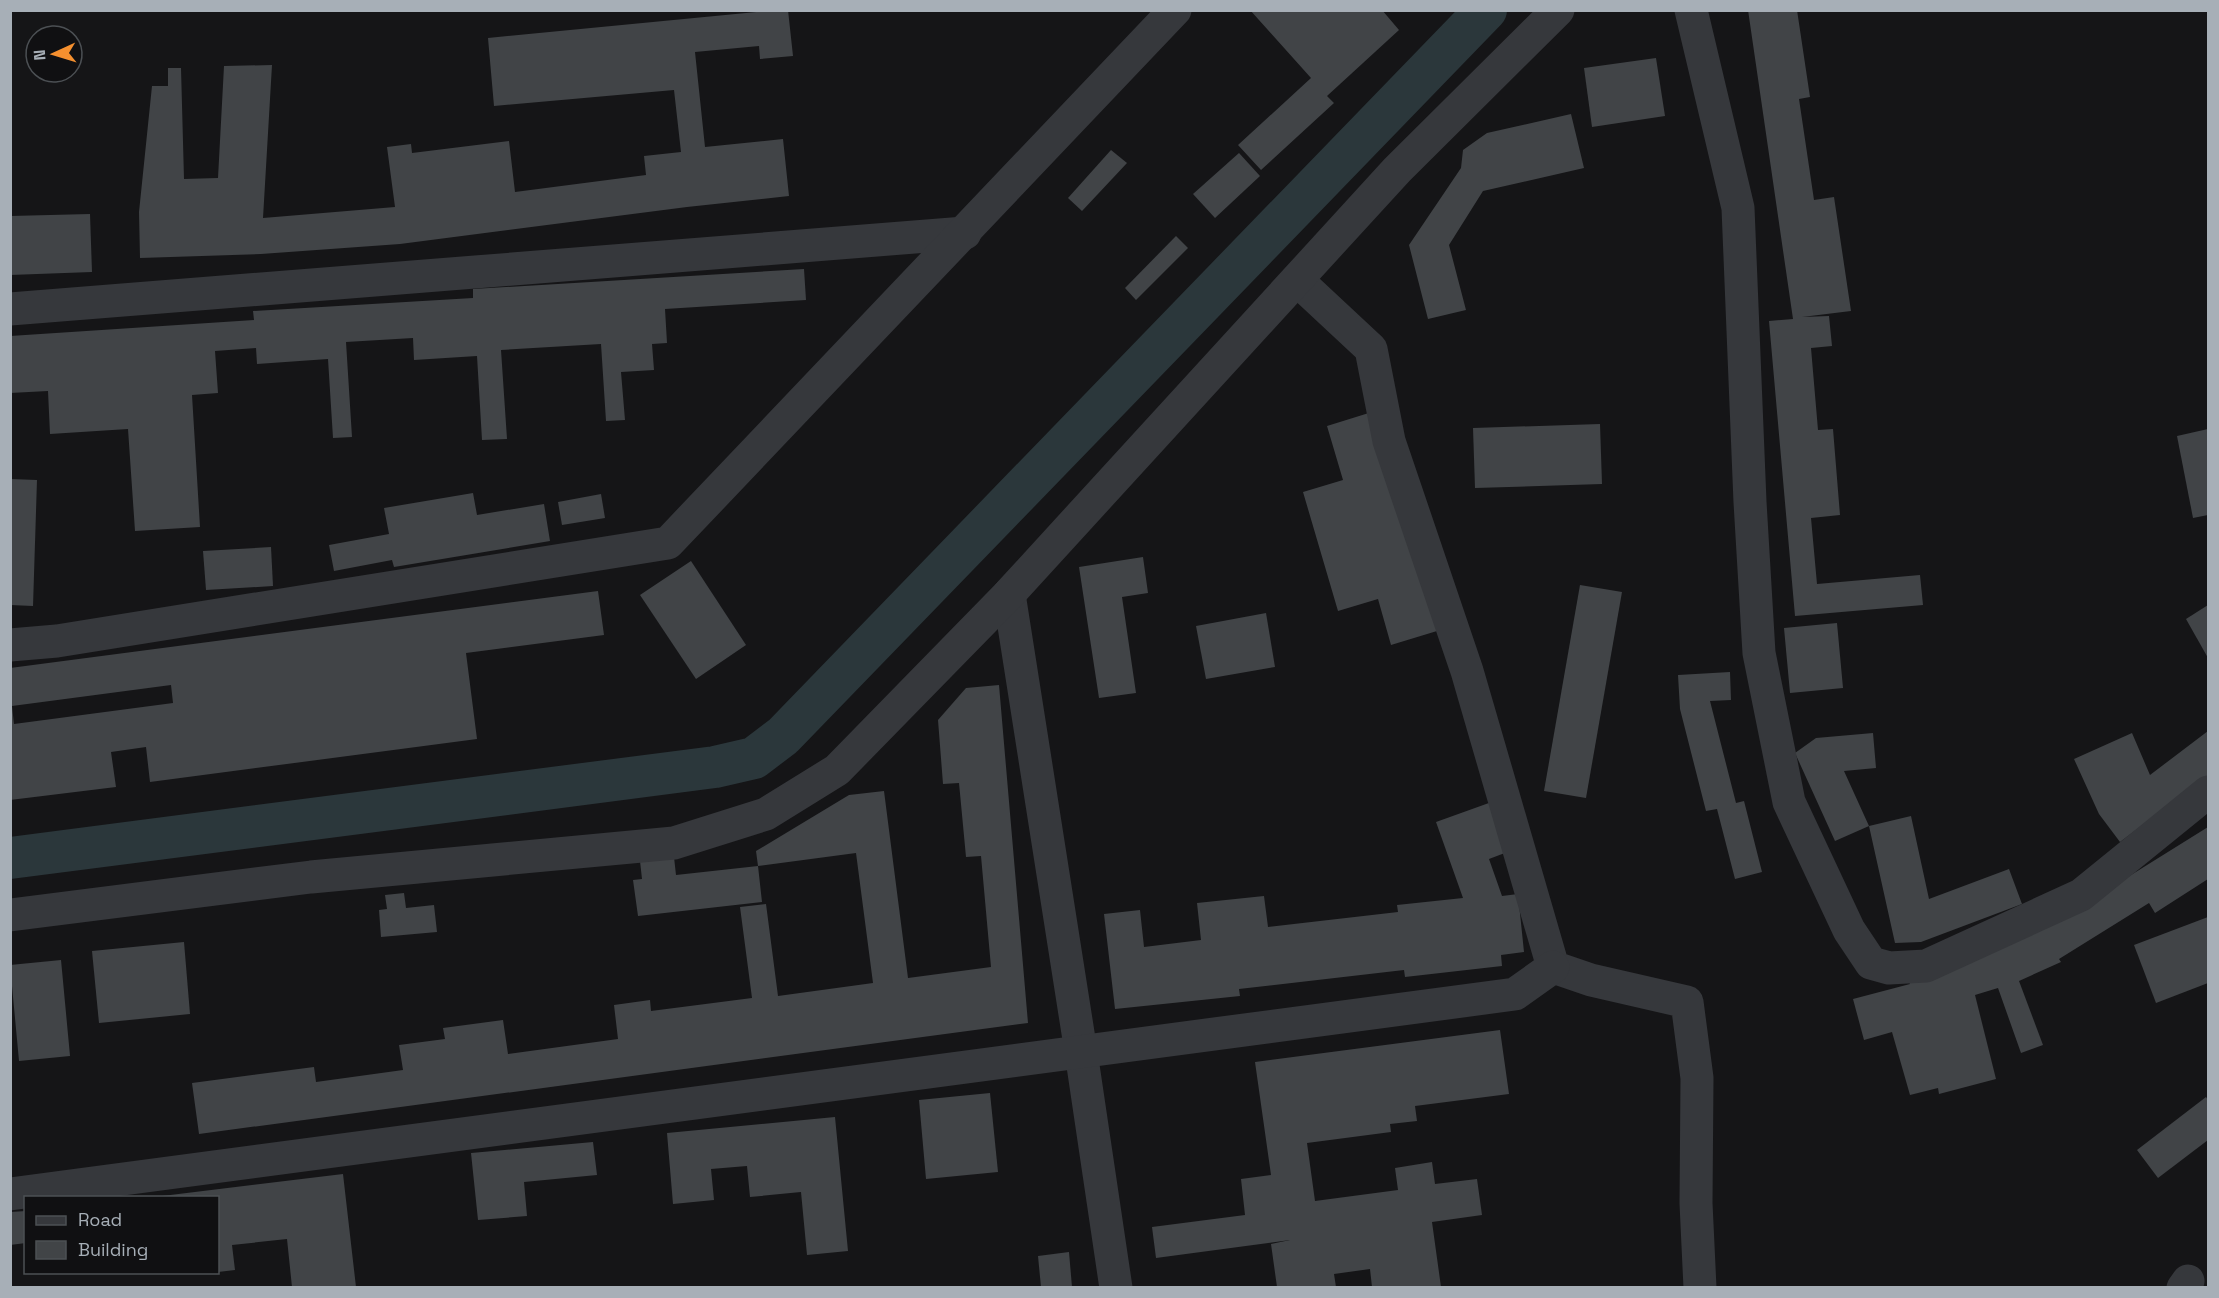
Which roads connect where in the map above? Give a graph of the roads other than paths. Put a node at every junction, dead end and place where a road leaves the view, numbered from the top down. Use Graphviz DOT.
graph roads {
  1 [pos="1175,10"];
  2 [pos="1558,10"];
  3 [pos="1691,10"];
  4 [pos="965,232"];
  5 [pos="1297,280"];
  6 [pos="10,309"];
  7 [pos="1009,594"];
  8 [pos="10,645"];
  9 [pos="2208,792"];
  10 [pos="10,915"];
  11 [pos="1553,968"];
  12 [pos="1082,1052"];
  13 [pos="10,1194"];
  14 [pos="1116,1287"];
  15 [pos="1700,1287"];
  1 -- 4 [label="street"];
  2 -- 5 [label="street"];
  3 -- 9 [label="street"];
  4 -- 6 [label="street"];
  4 -- 8 [label="street"];
  5 -- 7 [label="street"];
  5 -- 11 [label="street"];
  7 -- 10 [label="street"];
  7 -- 12 [label="street"];
  11 -- 12 [label="street"];
  11 -- 15 [label="street"];
  12 -- 13 [label="street"];
  12 -- 14 [label="street"];
}
